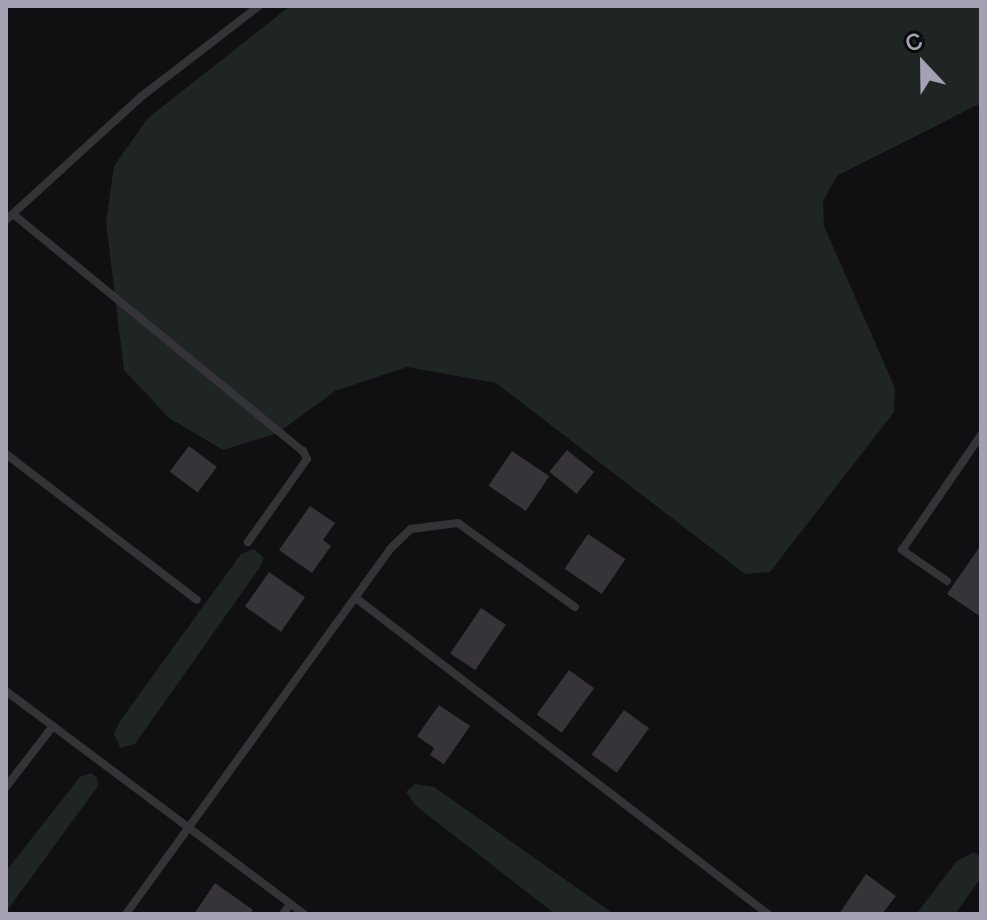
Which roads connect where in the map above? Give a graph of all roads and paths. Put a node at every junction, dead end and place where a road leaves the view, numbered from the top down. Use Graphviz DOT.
graph roads {
  1 [pos="259,6"];
  2 [pos="10,217"];
  3 [pos="981,435"];
  4 [pos="6,454"];
  5 [pos="248,542"];
  6 [pos="947,581"];
  7 [pos="357,599"];
  8 [pos="197,600"];
  9 [pos="575,607"];
  10 [pos="6,691"];
  11 [pos="53,726"];
  12 [pos="6,787"];
  13 [pos="187,826"];
  14 [pos="290,904"];
  15 [pos="126,914"];
  16 [pos="283,914"];
  17 [pos="304,914"];
  18 [pos="768,914"];
  1 -- 2 [label="lane"];
  2 -- 5 [label="lane"];
  3 -- 6 [label="lane"];
  4 -- 8 [label="lane"];
  7 -- 9 [label="lane"];
  7 -- 13 [label="lane"];
  7 -- 18 [label="lane"];
  10 -- 11 [label="lane"];
  11 -- 12 [label="lane"];
  11 -- 13 [label="lane"];
  13 -- 14 [label="lane"];
  13 -- 15 [label="lane"];
  14 -- 16 [label="lane"];
  14 -- 17 [label="lane"];
}
